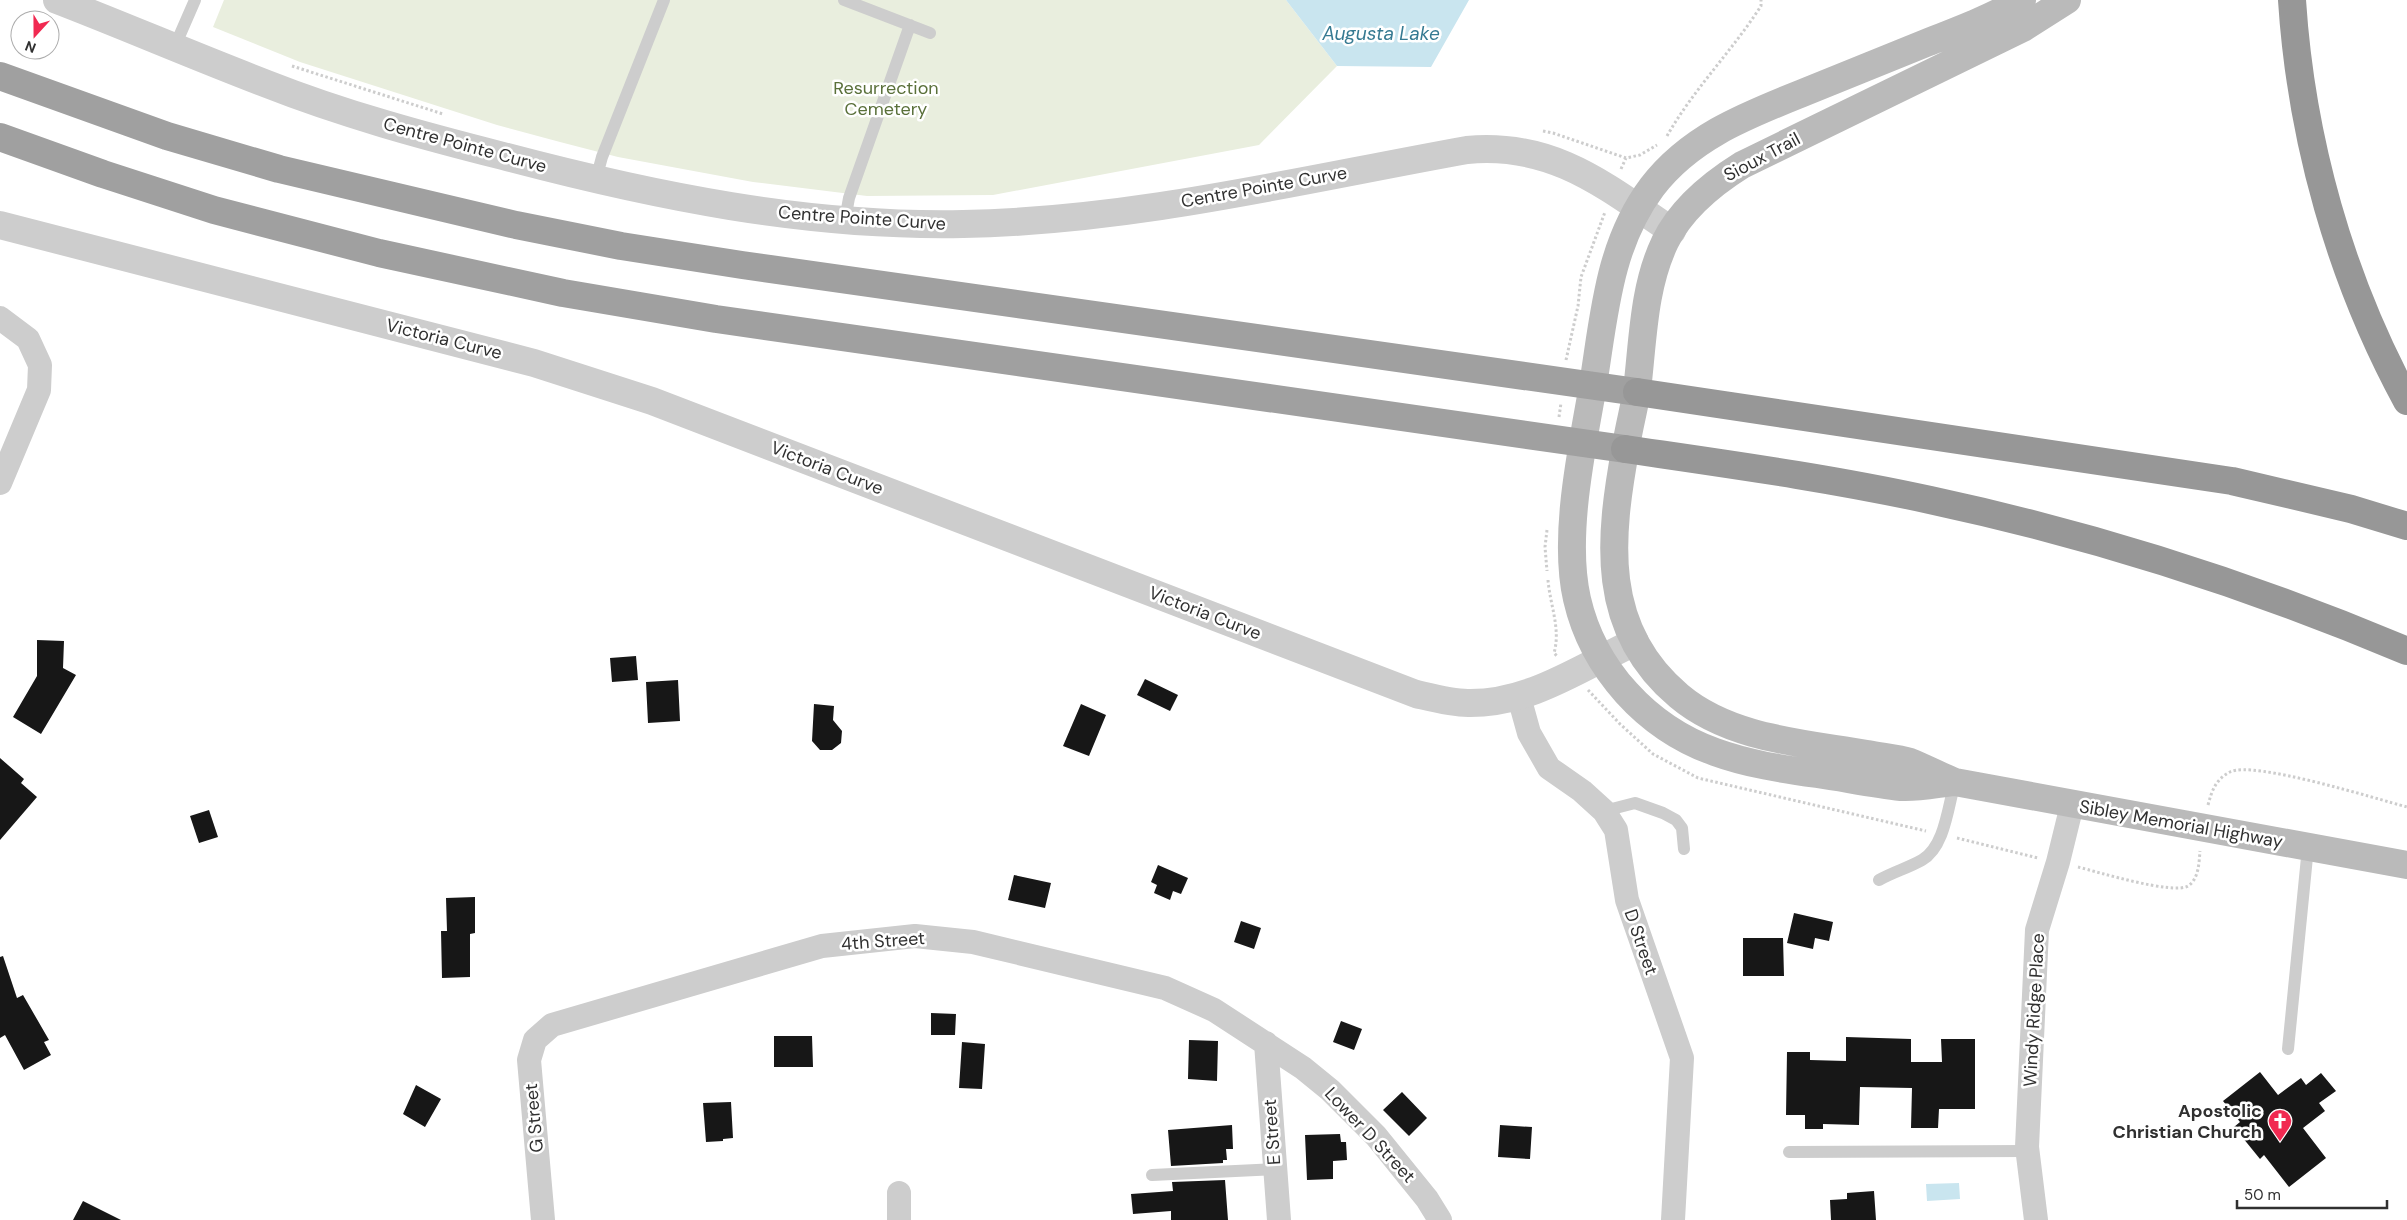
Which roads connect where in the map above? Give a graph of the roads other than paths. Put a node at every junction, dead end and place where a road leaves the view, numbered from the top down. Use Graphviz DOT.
graph roads {
  1 [pos="57,0"];
  2 [pos="195,0"];
  3 [pos="664,0"];
  4 [pos="844,0"];
  5 [pos="2022,0"];
  6 [pos="2066,0"];
  7 [pos="2292,0"];
  8 [pos="910,25"];
  9 [pos="930,33"];
  10 [pos="175,46"];
  11 [pos="0,76"];
  12 [pos="0,137"];
  13 [pos="596,179"];
  14 [pos="1639,208"];
  15 [pos="845,220"];
  16 [pos="0,224"];
  17 [pos="1672,231"];
  18 [pos="0,318"];
  19 [pos="1593,386"];
  20 [pos="1636,392"];
  21 [pos="2407,400"];
  22 [pos="1570,441"];
  23 [pos="1625,449"];
  24 [pos="0,483"];
  25 [pos="2407,526"];
  26 [pos="1635,642"];
  27 [pos="2407,651"];
  28 [pos="1601,658"];
  29 [pos="1519,696"];
  30 [pos="1954,782"];
  31 [pos="2072,805"];
  32 [pos="1604,811"];
  33 [pos="2308,847"];
  34 [pos="1684,849"];
  35 [pos="2407,865"];
  36 [pos="1879,880"];
  37 [pos="552,1025"];
  38 [pos="1266,1043"];
  39 [pos="2288,1049"];
  40 [pos="2028,1151"];
  41 [pos="1788,1152"];
  42 [pos="1275,1169"];
  43 [pos="1152,1175"];
  44 [pos="898,1193"];
  45 [pos="543,1220"];
  46 [pos="899,1220"];
  47 [pos="1279,1220"];
  48 [pos="1440,1220"];
  49 [pos="1673,1220"];
  50 [pos="2036,1220"];
  1 -- 10 [label="street, Centre Pointe Curve"];
  2 -- 10 [label="lane"];
  3 -- 13 [label="lane"];
  4 -- 8 [label="lane"];
  5 -- 14 [label="main road"];
  6 -- 17 [label="main road, Sioux Trail"];
  7 -- 21 [label="highway"];
  8 -- 9 [label="lane"];
  8 -- 15 [label="lane"];
  10 -- 13 [label="street, Centre Pointe Curve"];
  11 -- 19 [label="highway"];
  12 -- 22 [label="highway"];
  13 -- 15 [label="street, Centre Pointe Curve"];
  14 -- 15 [label="street, Centre Pointe Curve"];
  14 -- 17 [label="street, Centre Pointe Curve"];
  14 -- 19 [label="main road"];
  16 -- 29 [label="street, Victoria Curve"];
  17 -- 20 [label="main road, Sioux Trail"];
  18 -- 24 [label="street"];
  19 -- 20 [label="highway"];
  19 -- 22 [label="main road"];
  20 -- 23 [label="main road, Sioux Trail"];
  20 -- 25 [label="highway"];
  22 -- 23 [label="highway"];
  22 -- 28 [label="main road"];
  23 -- 26 [label="main road, Sioux Trail"];
  23 -- 27 [label="highway"];
  26 -- 28 [label="street, Victoria Curve"];
  26 -- 30 [label="main road, Sioux Trail"];
  28 -- 29 [label="street, Victoria Curve"];
  28 -- 30 [label="main road"];
  29 -- 32 [label="street, D Street"];
  30 -- 31 [label="main road, Sibley Memorial Highway"];
  30 -- 36 [label="lane"];
  31 -- 33 [label="main road, Sibley Memorial Highway"];
  31 -- 40 [label="street, Windy Ridge Place"];
  32 -- 34 [label="lane"];
  32 -- 49 [label="street, D Street"];
  33 -- 35 [label="main road, Sibley Memorial Highway"];
  33 -- 39 [label="lane"];
  37 -- 38 [label="street, 4th Street"];
  37 -- 45 [label="street, G Street"];
  38 -- 42 [label="street, E Street"];
  38 -- 48 [label="street, Lower D Street"];
  40 -- 41 [label="lane"];
  40 -- 50 [label="street, Windy Ridge Place"];
  42 -- 43 [label="lane"];
  42 -- 47 [label="street, E Street"];
  44 -- 46 [label="street"];
}
